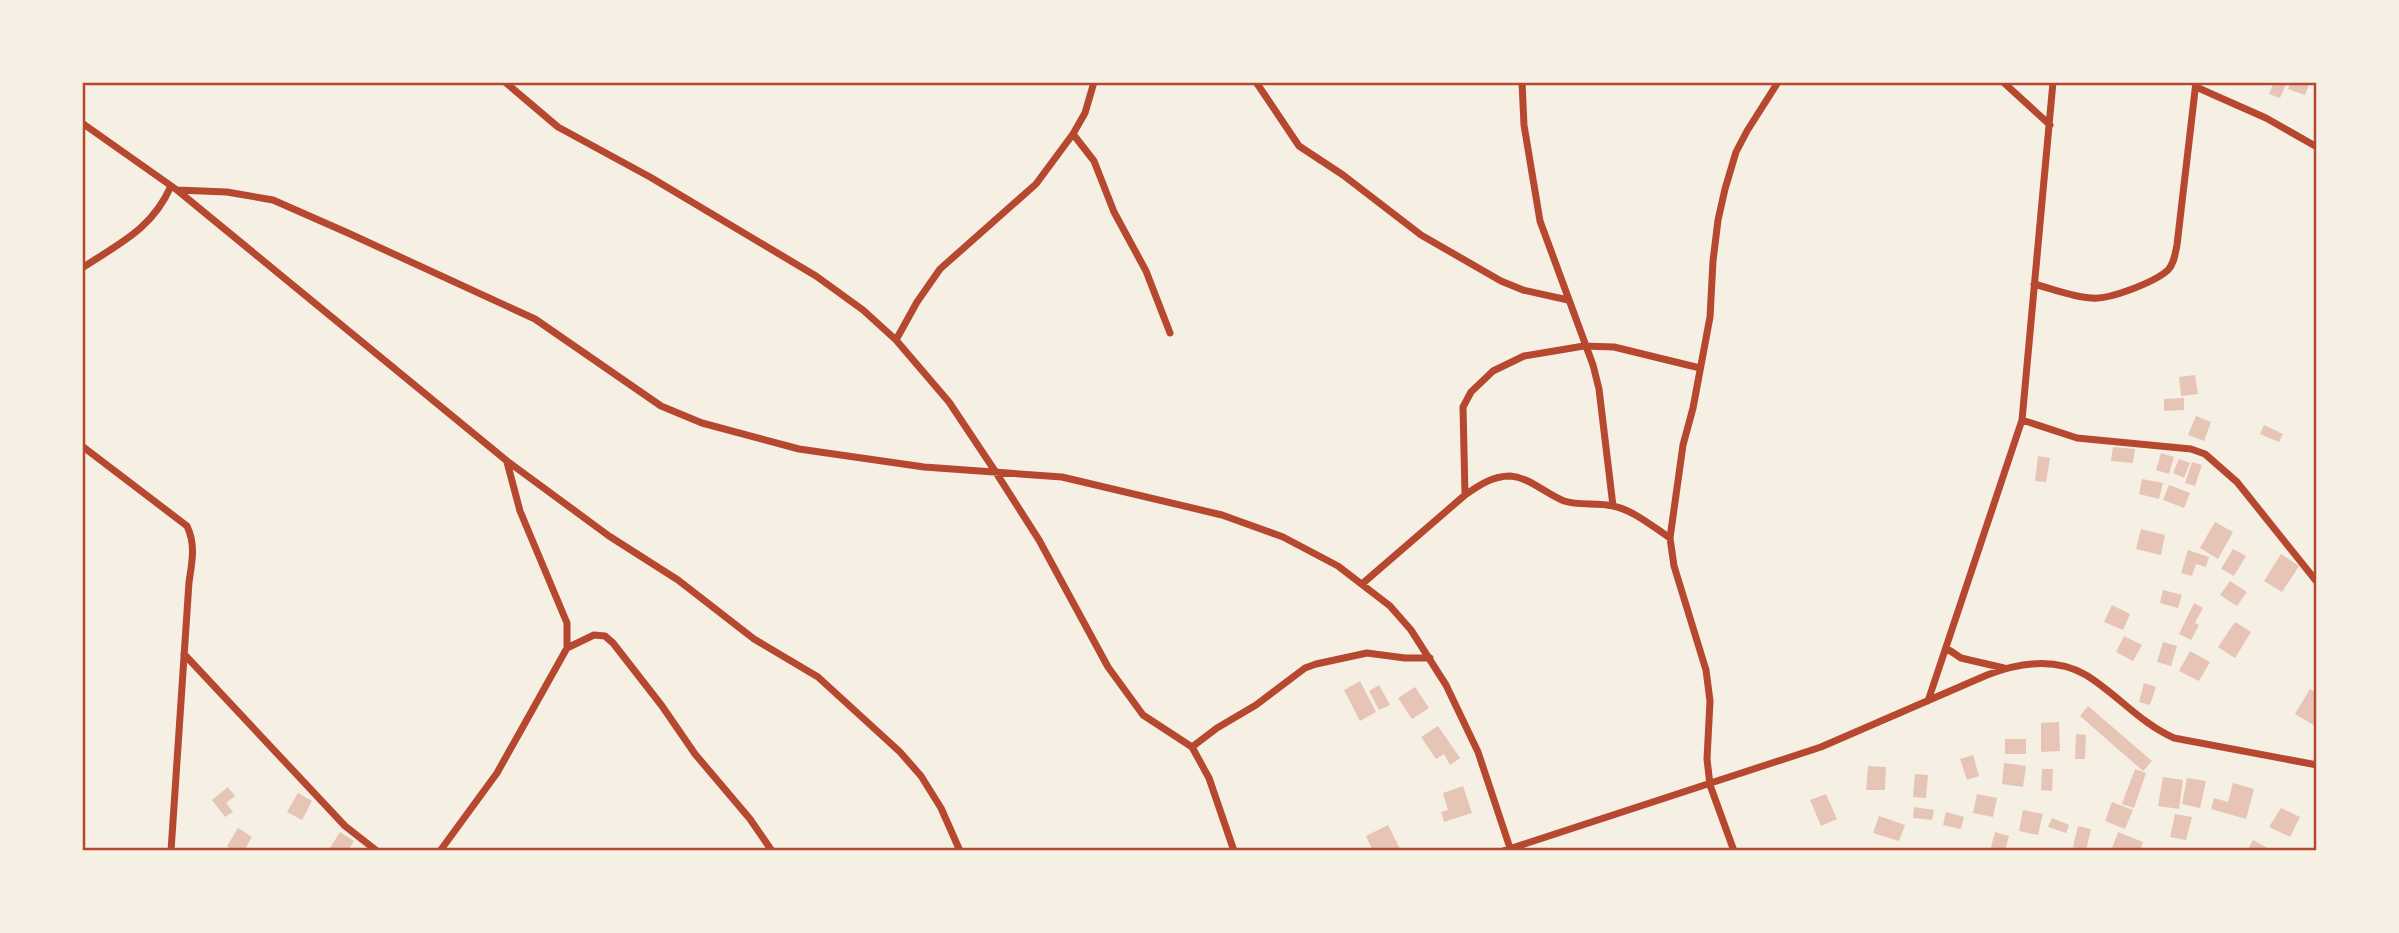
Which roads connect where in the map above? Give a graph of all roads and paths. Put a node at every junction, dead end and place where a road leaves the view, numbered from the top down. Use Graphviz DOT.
graph roads {
  1 [pos="505,82"];
  2 [pos="1094,82"];
  3 [pos="1256,82"];
  4 [pos="1522,82"];
  5 [pos="1778,82"];
  6 [pos="2003,82"];
  7 [pos="2053,82"];
  8 [pos="2196,84"];
  9 [pos="82,123"];
  10 [pos="2050,125"];
  11 [pos="1073,134"];
  12 [pos="2317,147"];
  13 [pos="174,188"];
  14 [pos="82,268"];
  15 [pos="2034,284"];
  16 [pos="1568,300"];
  17 [pos="1170,333"];
  18 [pos="896,340"];
  19 [pos="1584,346"];
  20 [pos="1700,368"];
  21 [pos="2022,420"];
  22 [pos="82,446"];
  23 [pos="506,461"];
  24 [pos="995,471"];
  25 [pos="1465,495"];
  26 [pos="1613,506"];
  27 [pos="1670,538"];
  28 [pos="2317,582"];
  29 [pos="1362,584"];
  30 [pos="568,648"];
  31 [pos="1946,648"];
  32 [pos="184,654"];
  33 [pos="1430,658"];
  34 [pos="2005,668"];
  35 [pos="1928,701"];
  36 [pos="1192,747"];
  37 [pos="2317,765"];
  38 [pos="1710,785"];
  39 [pos="1508,850"];
  40 [pos="171,851"];
  41 [pos="377,851"];
  42 [pos="440,851"];
  43 [pos="772,851"];
  44 [pos="960,851"];
  45 [pos="1234,851"];
  46 [pos="1734,851"];
  1 -- 18 [label="street"];
  2 -- 11 [label="street"];
  3 -- 16 [label="street"];
  4 -- 16 [label="street"];
  5 -- 20 [label="street"];
  6 -- 10 [label="street"];
  7 -- 10 [label="street"];
  8 -- 12 [label="street"];
  8 -- 15 [label="street"];
  9 -- 13 [label="street"];
  10 -- 15 [label="street"];
  11 -- 17 [label="street"];
  11 -- 18 [label="street"];
  13 -- 14 [label="street"];
  13 -- 23 [label="street"];
  13 -- 24 [label="street"];
  15 -- 21 [label="street"];
  16 -- 19 [label="street"];
  18 -- 24 [label="street"];
  19 -- 20 [label="street"];
  19 -- 25 [label="street"];
  19 -- 26 [label="street"];
  20 -- 27 [label="street"];
  21 -- 28 [label="street"];
  21 -- 31 [label="street"];
  22 -- 32 [label="street"];
  23 -- 30 [label="street"];
  23 -- 44 [label="street"];
  24 -- 29 [label="street"];
  24 -- 36 [label="street"];
  25 -- 26 [label="street"];
  25 -- 29 [label="street"];
  26 -- 27 [label="street"];
  27 -- 38 [label="street"];
  29 -- 33 [label="street"];
  30 -- 42 [label="street"];
  30 -- 43 [label="street"];
  31 -- 34 [label="street"];
  31 -- 35 [label="street"];
  32 -- 40 [label="street"];
  32 -- 41 [label="street"];
  33 -- 36 [label="street"];
  33 -- 39 [label="street"];
  34 -- 35 [label="street"];
  34 -- 37 [label="street"];
  35 -- 38 [label="street"];
  36 -- 45 [label="street"];
  38 -- 39 [label="street"];
  38 -- 46 [label="street"];
}
